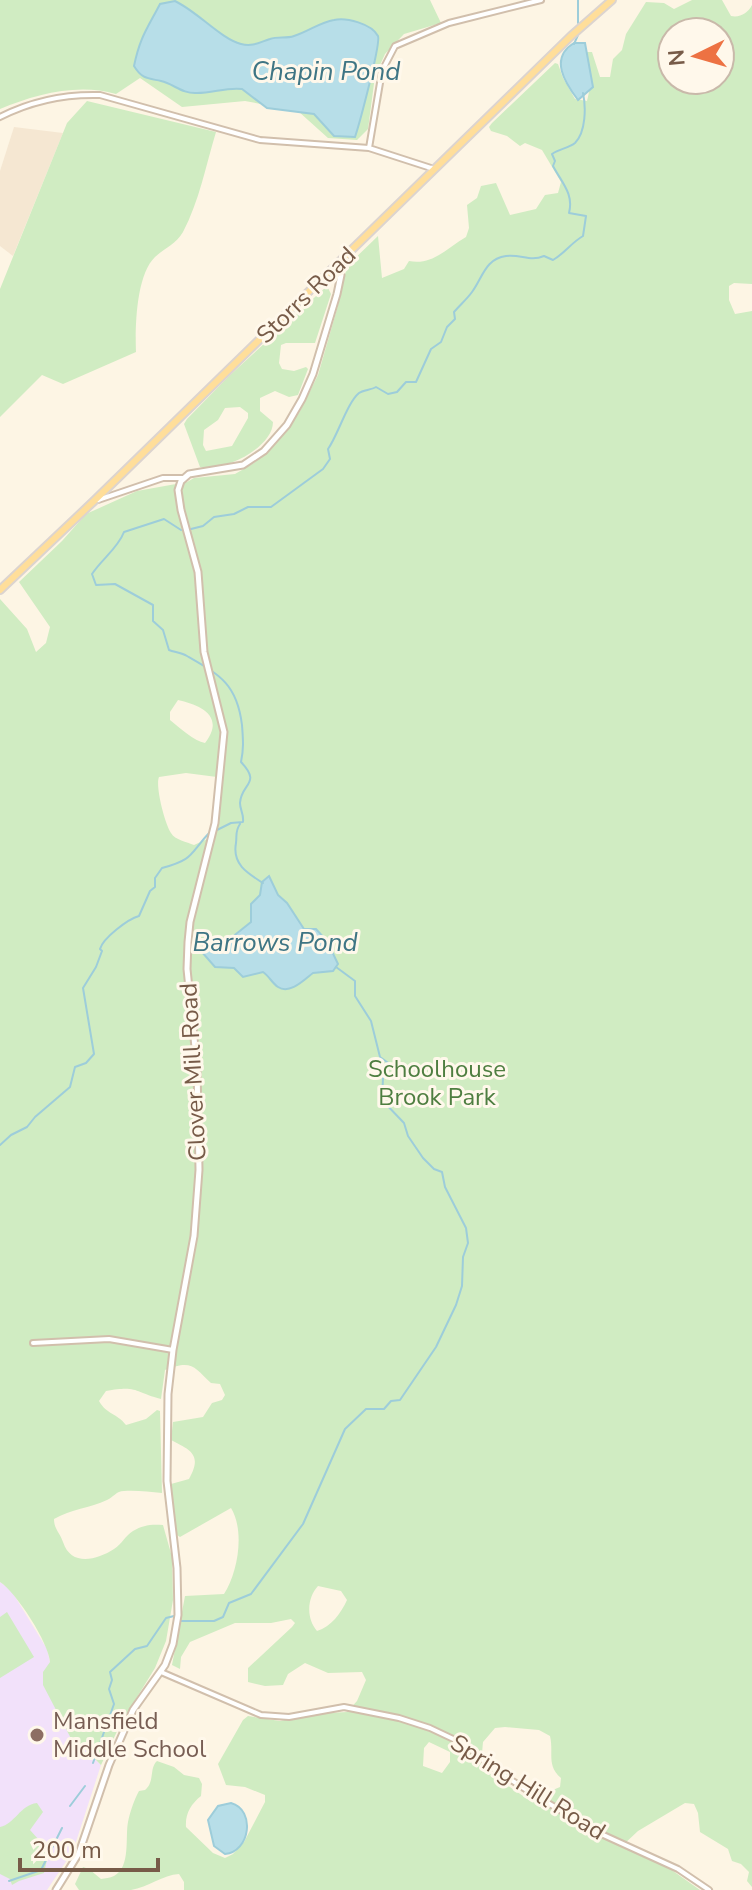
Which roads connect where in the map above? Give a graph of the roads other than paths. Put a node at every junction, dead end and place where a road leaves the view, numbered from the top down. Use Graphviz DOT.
graph roads {
  1 [pos="541,0"];
  2 [pos="612,0"];
  3 [pos="0,117"];
  4 [pos="369,148"];
  5 [pos="434,169"];
  6 [pos="335,266"];
  7 [pos="184,478"];
  8 [pos="95,500"];
  9 [pos="0,590"];
  10 [pos="33,1343"];
  11 [pos="173,1350"];
  12 [pos="161,1672"];
  13 [pos="56,1890"];
  14 [pos="709,1890"];
  1 -- 4 [label="street"];
  2 -- 5 [label="main road, Storrs Road"];
  3 -- 4 [label="street"];
  4 -- 5 [label="street"];
  5 -- 6 [label="main road, Storrs Road"];
  6 -- 7 [label="street"];
  6 -- 8 [label="main road, Storrs Road"];
  7 -- 8 [label="street"];
  7 -- 11 [label="street, Clover Mill Road"];
  8 -- 9 [label="main road, Storrs Road"];
  10 -- 11 [label="street"];
  11 -- 12 [label="street, Clover Mill Road"];
  12 -- 13 [label="street"];
  12 -- 14 [label="street, Spring Hill Road"];
}
